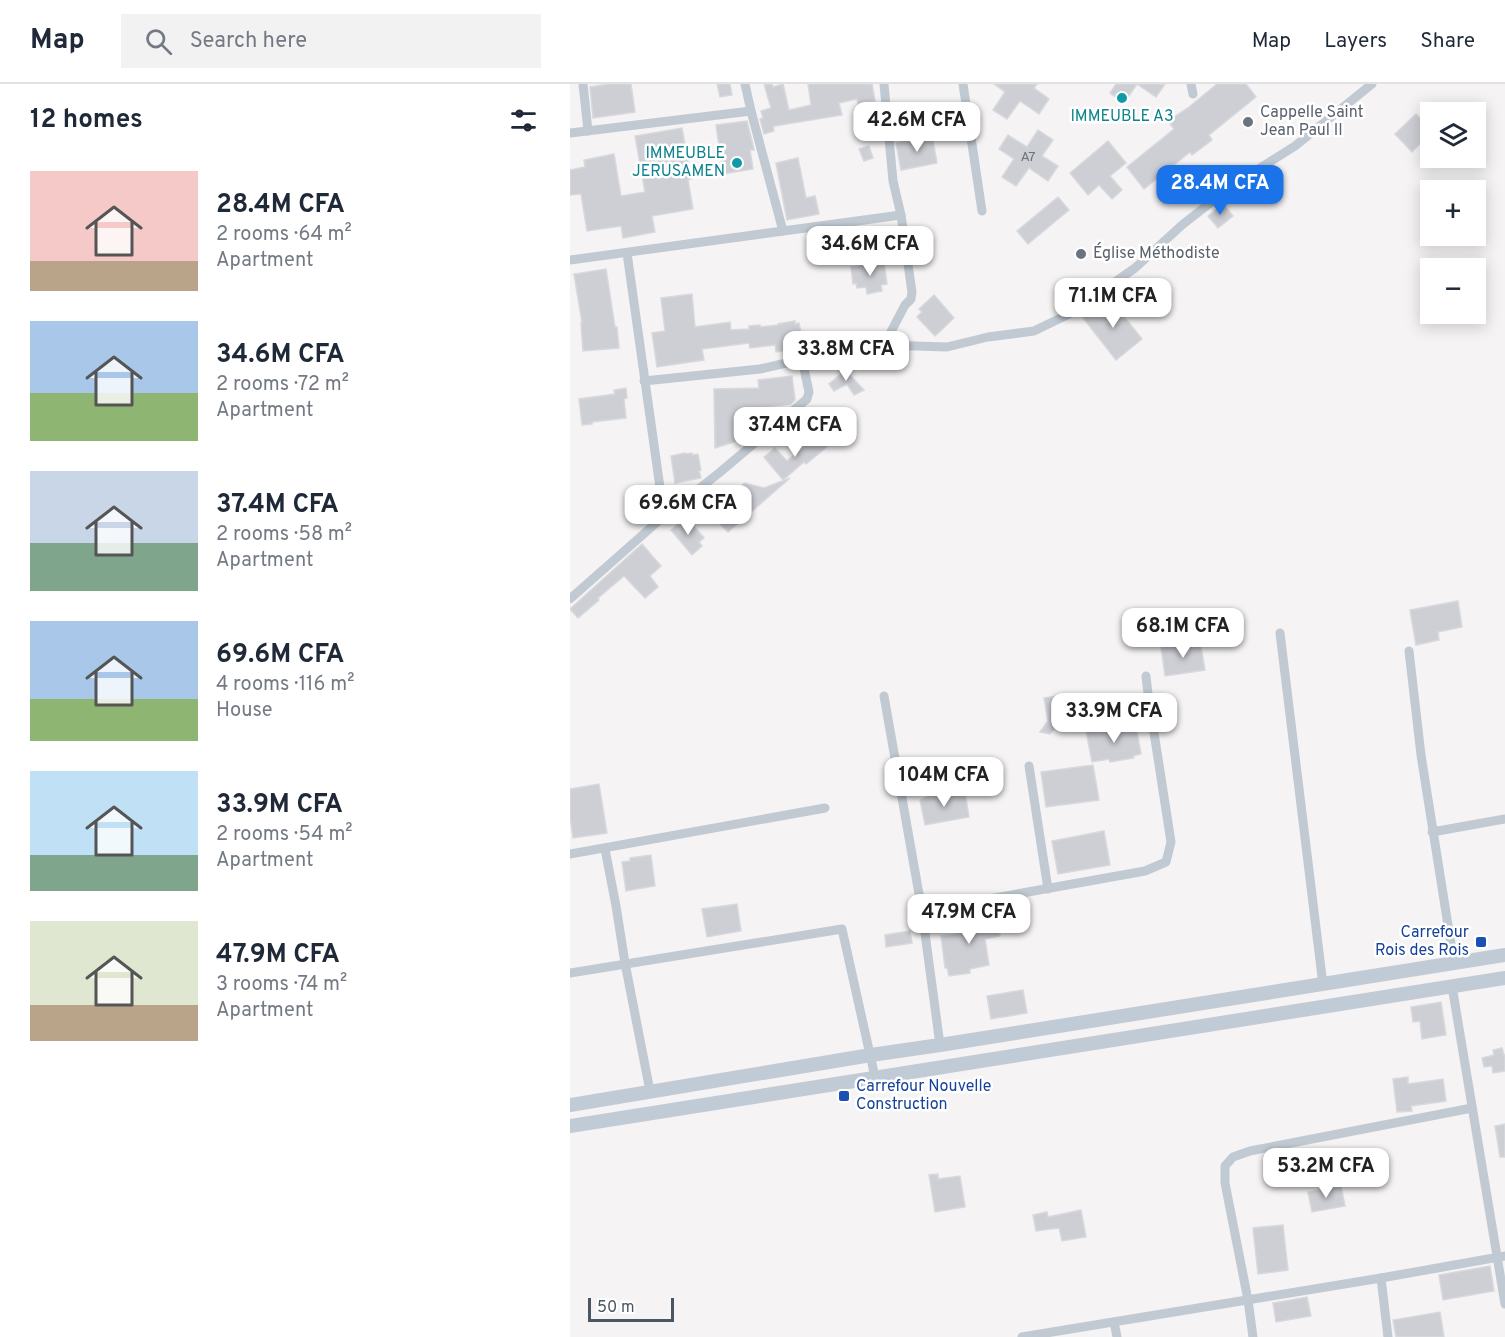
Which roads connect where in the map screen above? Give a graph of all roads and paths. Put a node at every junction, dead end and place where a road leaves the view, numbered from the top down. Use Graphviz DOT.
graph roads {
  1 [pos="582,84"];
  2 [pos="745,84"];
  3 [pos="884,84"];
  4 [pos="963,84"];
  5 [pos="1371,84"];
  6 [pos="751,111"];
  7 [pos="588,131"];
  8 [pos="570,133"];
  9 [pos="982,211"];
  10 [pos="901,215"];
  11 [pos="783,231"];
  12 [pos="627,253"];
  13 [pos="570,260"];
  14 [pos="884,345"];
  15 [pos="802,359"];
  16 [pos="644,381"];
  17 [pos="664,516"];
  18 [pos="570,599"];
  19 [pos="1280,633"];
  20 [pos="1409,651"];
  21 [pos="1146,676"];
  22 [pos="884,696"];
  23 [pos="1029,766"];
  24 [pos="825,808"];
  25 [pos="1505,819"];
  26 [pos="1432,832"];
  27 [pos="605,849"];
  28 [pos="570,854"];
  29 [pos="1048,889"];
  30 [pos="922,911"];
  31 [pos="1505,955"];
  32 [pos="625,963"];
  33 [pos="1454,963"];
  34 [pos="570,973"];
  35 [pos="1505,978"];
  36 [pos="1323,985"];
  37 [pos="1452,986"];
  38 [pos="940,1045"];
  39 [pos="871,1055"];
  40 [pos="875,1077"];
  41 [pos="650,1091"];
  42 [pos="570,1105"];
  43 [pos="1472,1108"];
  44 [pos="570,1126"];
  45 [pos="1501,1256"];
  46 [pos="1381,1278"];
  47 [pos="1248,1300"];
  48 [pos="1505,1305"];
  49 [pos="1114,1322"];
  50 [pos="1035,1336"];
  51 [pos="1022,1337"];
  52 [pos="1117,1337"];
  53 [pos="1253,1337"];
  54 [pos="1388,1337"];
  1 -- 7 [label="street"];
  2 -- 6 [label="street"];
  3 -- 10 [label="street"];
  4 -- 9 [label="street"];
  5 -- 14 [label="street"];
  6 -- 7 [label="street"];
  6 -- 11 [label="street"];
  7 -- 8 [label="street"];
  10 -- 11 [label="street"];
  10 -- 14 [label="street"];
  11 -- 12 [label="street"];
  12 -- 13 [label="street"];
  12 -- 16 [label="street"];
  14 -- 15 [label="street"];
  15 -- 16 [label="street"];
  15 -- 17 [label="street"];
  16 -- 17 [label="street"];
  17 -- 18 [label="street"];
  19 -- 36 [label="street"];
  20 -- 26 [label="street"];
  21 -- 29 [label="street"];
  22 -- 30 [label="street"];
  23 -- 29 [label="street"];
  24 -- 27 [label="street"];
  25 -- 26 [label="street"];
  26 -- 33 [label="street"];
  27 -- 28 [label="street"];
  27 -- 32 [label="street"];
  29 -- 30 [label="street"];
  30 -- 38 [label="street"];
  31 -- 33 [label="main road"];
  32 -- 34 [label="street"];
  32 -- 39 [label="street"];
  32 -- 41 [label="street"];
  33 -- 36 [label="main road"];
  35 -- 37 [label="main road"];
  36 -- 38 [label="main road"];
  37 -- 40 [label="main road"];
  37 -- 43 [label="street"];
  38 -- 39 [label="main road"];
  39 -- 40 [label="street"];
  39 -- 41 [label="main road"];
  40 -- 44 [label="main road"];
  41 -- 42 [label="main road"];
  43 -- 45 [label="street"];
  43 -- 47 [label="street"];
  45 -- 46 [label="street"];
  45 -- 48 [label="street"];
  46 -- 47 [label="street"];
  46 -- 54 [label="street"];
  47 -- 49 [label="street"];
  47 -- 53 [label="street"];
  49 -- 50 [label="street"];
  49 -- 52 [label="street"];
  50 -- 51 [label="street"];
}
